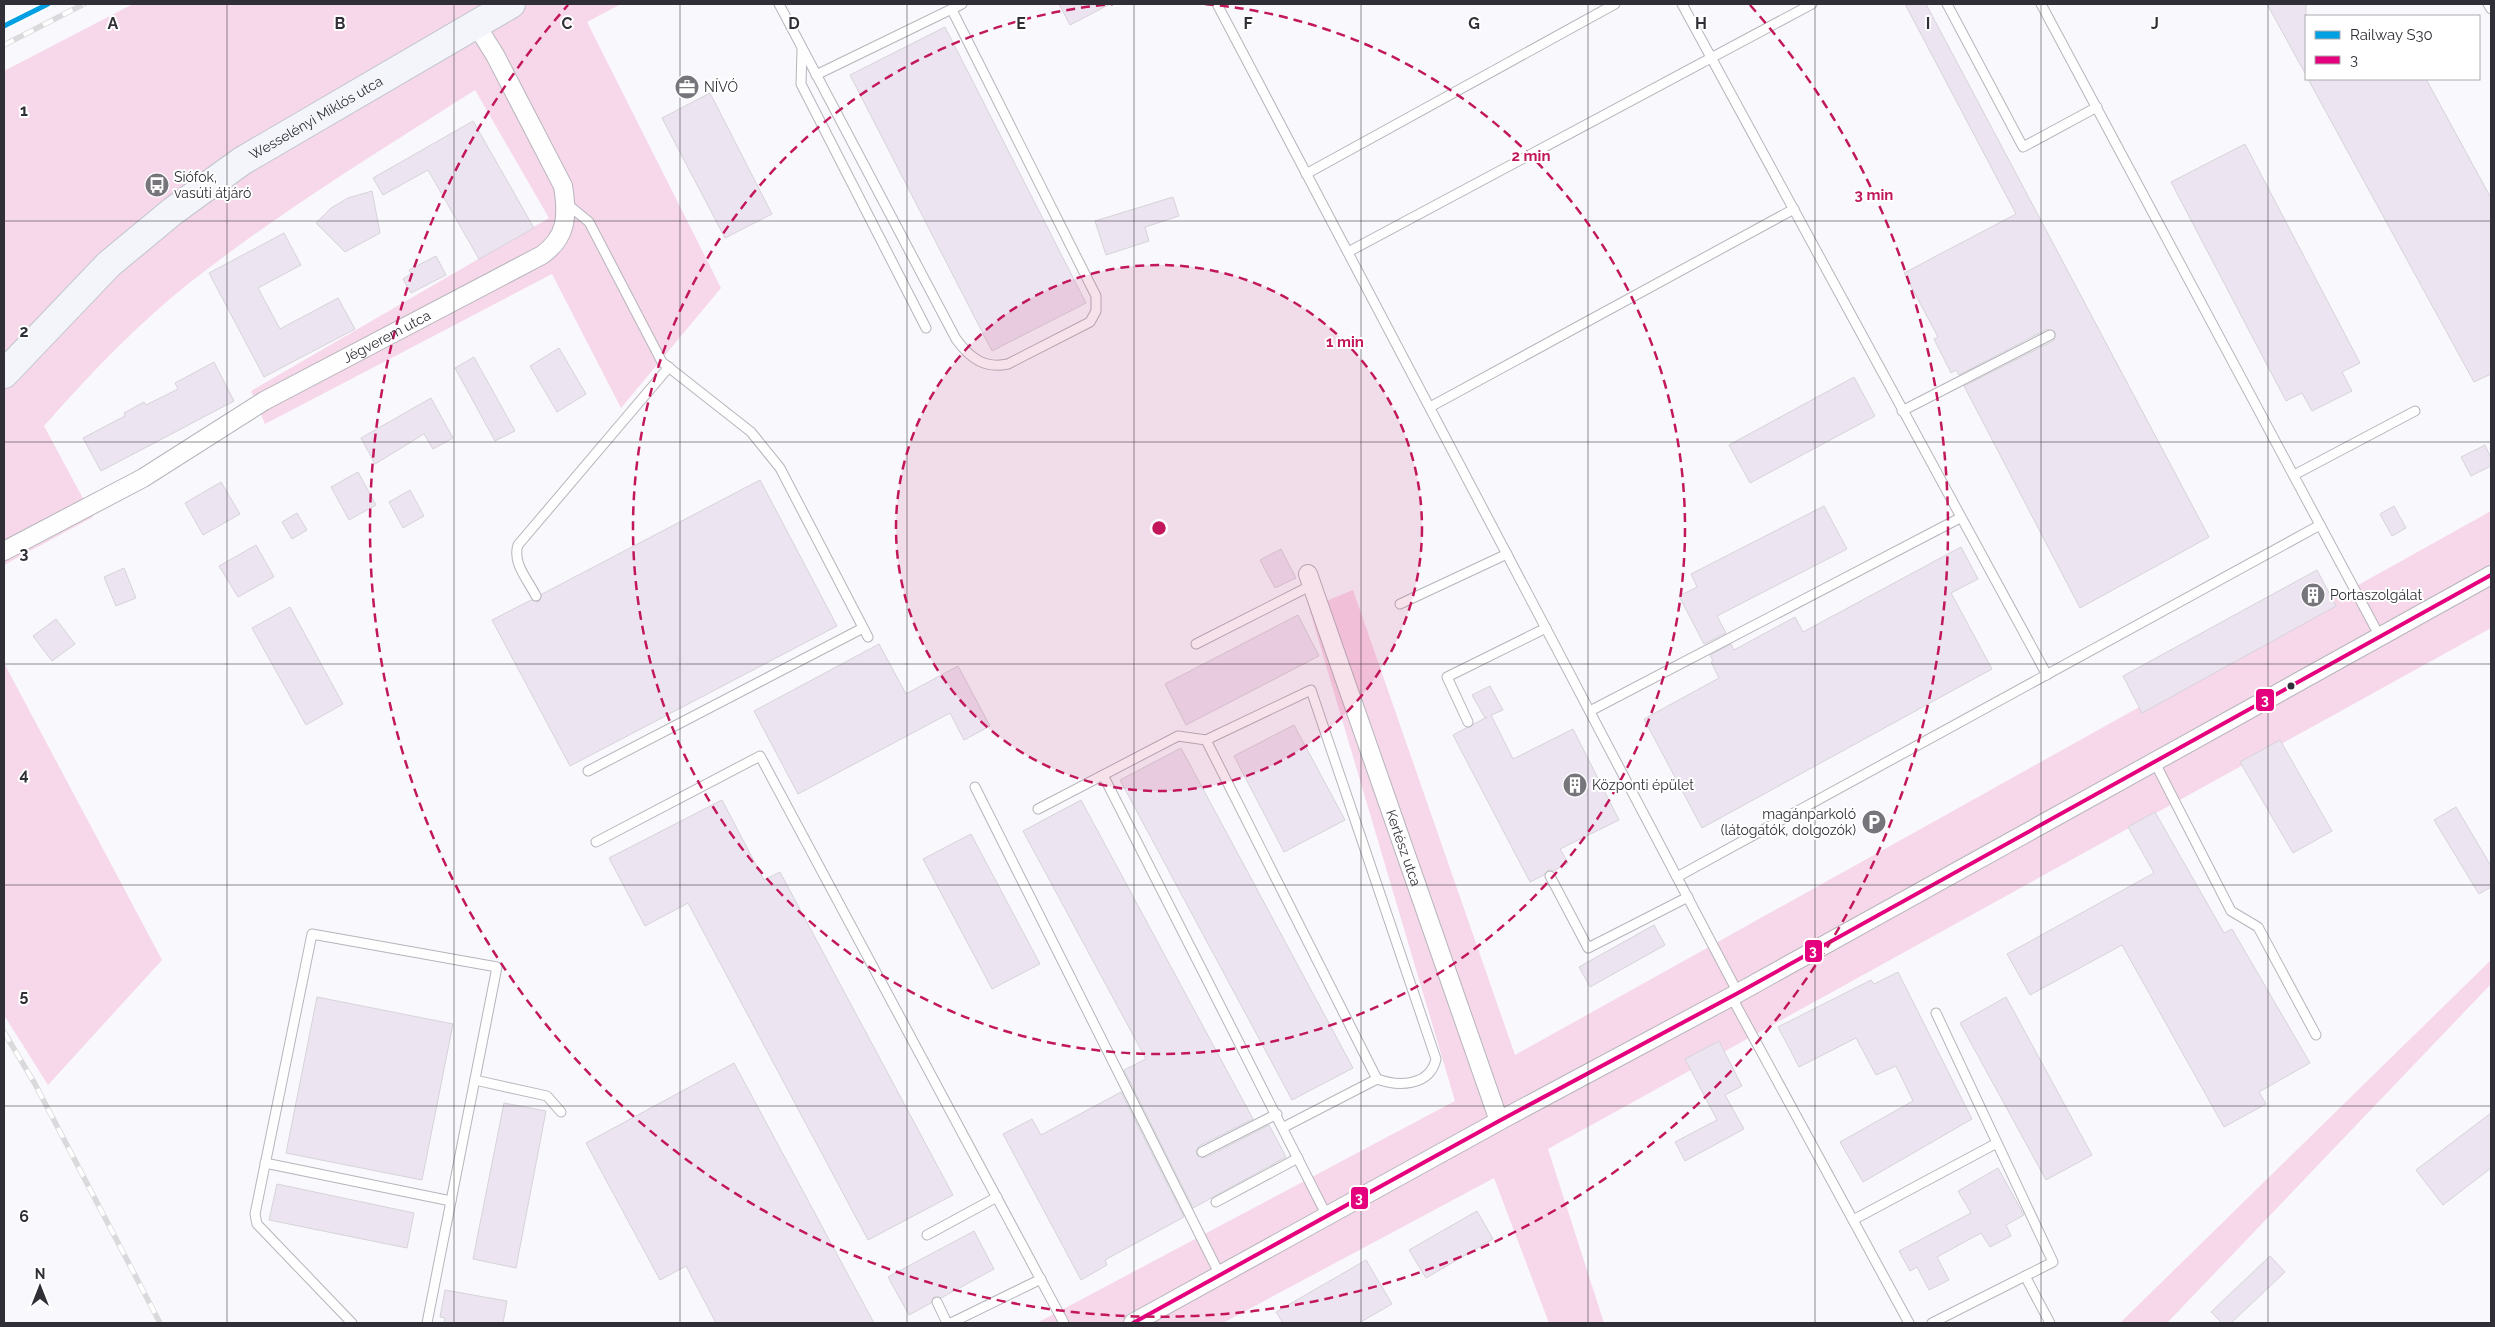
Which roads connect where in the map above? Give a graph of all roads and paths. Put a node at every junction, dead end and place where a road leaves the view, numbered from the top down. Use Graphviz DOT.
graph roads {
  1 [pos="511,4"];
  2 [pos="779,4"];
  3 [pos="962,4"];
  4 [pos="1217,4"];
  5 [pos="1614,4"];
  6 [pos="1682,4"];
  7 [pos="1812,4"];
  8 [pos="1947,4"];
  9 [pos="2041,4"];
  10 [pos="2488,4"];
  11 [pos="2491,9"];
  12 [pos="952,10"];
  13 [pos="476,23"];
  14 [pos="802,48"];
  15 [pos="1712,57"];
  16 [pos="816,75"];
  17 [pos="2098,108"];
  18 [pos="1306,174"];
  19 [pos="566,202"];
  20 [pos="1794,210"];
  21 [pos="1348,252"];
  22 [pos="926,328"];
  23 [pos="2050,335"];
  24 [pos="669,367"];
  25 [pos="4,374"];
  26 [pos="1430,407"];
  27 [pos="2415,410"];
  28 [pos="1902,411"];
  29 [pos="2294,474"];
  30 [pos="1960,518"];
  31 [pos="2320,525"];
  32 [pos="4,551"];
  33 [pos="1507,554"];
  34 [pos="2491,575"];
  35 [pos="1310,579"];
  36 [pos="536,596"];
  37 [pos="1400,604"];
  38 [pos="863,628"];
  39 [pos="1546,628"];
  40 [pos="2379,635"];
  41 [pos="868,637"];
  42 [pos="1196,644"];
  43 [pos="2047,675"];
  44 [pos="1590,711"];
  45 [pos="1468,722"];
  46 [pos="1206,740"];
  47 [pos="2154,761"];
  48 [pos="588,771"];
  49 [pos="1103,775"];
  50 [pos="975,787"];
  51 [pos="1038,809"];
  52 [pos="596,842"];
  53 [pos="1550,876"];
  54 [pos="1677,877"];
  55 [pos="1688,897"];
  56 [pos="1735,994"];
  57 [pos="1936,1013"];
  58 [pos="2316,1035"];
  59 [pos="1377,1079"];
  60 [pos="475,1080"];
  61 [pos="561,1112"];
  62 [pos="1277,1114"];
  63 [pos="1498,1121"];
  64 [pos="1284,1127"];
  65 [pos="1997,1143"];
  66 [pos="1202,1152"];
  67 [pos="1298,1158"];
  68 [pos="265,1162"];
  69 [pos="997,1197"];
  70 [pos="451,1201"];
  71 [pos="1216,1202"];
  72 [pos="1327,1216"];
  73 [pos="1853,1220"];
  74 [pos="927,1234"];
  75 [pos="1220,1275"];
  76 [pos="2025,1276"];
  77 [pos="1041,1279"];
  78 [pos="937,1302"];
  79 [pos="352,1323"];
  80 [pos="427,1323"];
  81 [pos="947,1323"];
  82 [pos="951,1323"];
  83 [pos="1064,1323"];
  84 [pos="1133,1323"];
  85 [pos="1909,1323"];
  86 [pos="1932,1323"];
  87 [pos="2050,1323"];
  1 -- 13 [label="main road, Wesselényi Miklós utca"];
  2 -- 14 [label="lane"];
  3 -- 12 [label="lane"];
  4 -- 18 [label="lane"];
  5 -- 18 [label="lane"];
  6 -- 15 [label="lane"];
  7 -- 15 [label="lane"];
  8 -- 17 [label="lane"];
  9 -- 17 [label="lane"];
  10 -- 11 [label="lane"];
  12 -- 16 [label="lane"];
  12 -- 16 [label="lane"];
  13 -- 19 [label="street, Jégverem utca"];
  13 -- 25 [label="main road, Wesselényi Miklós utca"];
  14 -- 16 [label="lane"];
  14 -- 22 [label="lane"];
  15 -- 20 [label="lane"];
  15 -- 21 [label="lane"];
  17 -- 29 [label="lane"];
  18 -- 21 [label="lane"];
  19 -- 24 [label="lane"];
  19 -- 32 [label="street, Jégverem utca"];
  20 -- 26 [label="lane"];
  20 -- 28 [label="lane"];
  21 -- 26 [label="lane"];
  23 -- 28 [label="lane"];
  24 -- 36 [label="lane"];
  24 -- 38 [label="lane"];
  26 -- 33 [label="lane"];
  27 -- 29 [label="lane"];
  28 -- 30 [label="lane"];
  29 -- 31 [label="lane"];
  30 -- 43 [label="lane"];
  30 -- 44 [label="lane"];
  31 -- 40 [label="lane"];
  31 -- 43 [label="lane"];
  33 -- 37 [label="lane"];
  33 -- 39 [label="lane"];
  34 -- 40 [label="street"];
  35 -- 42 [label="lane"];
  35 -- 63 [label="street, Kertész utca"];
  38 -- 41 [label="lane"];
  38 -- 48 [label="lane"];
  39 -- 44 [label="lane"];
  39 -- 45 [label="lane"];
  40 -- 47 [label="street"];
  43 -- 54 [label="lane"];
  44 -- 54 [label="lane"];
  46 -- 49 [label="lane"];
  46 -- 59 [label="lane"];
  46 -- 59 [label="lane"];
  47 -- 56 [label="street"];
  47 -- 58 [label="lane"];
  49 -- 51 [label="lane"];
  49 -- 62 [label="lane"];
  50 -- 75 [label="lane"];
  52 -- 69 [label="lane"];
  53 -- 55 [label="lane"];
  54 -- 55 [label="lane"];
  55 -- 56 [label="lane"];
  56 -- 63 [label="street"];
  56 -- 73 [label="lane"];
  57 -- 65 [label="lane"];
  59 -- 64 [label="lane"];
  60 -- 61 [label="lane"];
  60 -- 68 [label="lane"];
  60 -- 70 [label="lane"];
  62 -- 64 [label="lane"];
  62 -- 66 [label="lane"];
  63 -- 72 [label="street"];
  64 -- 67 [label="lane"];
  65 -- 73 [label="lane"];
  65 -- 76 [label="lane"];
  67 -- 71 [label="lane"];
  67 -- 72 [label="lane"];
  68 -- 70 [label="lane"];
  68 -- 79 [label="lane"];
  69 -- 74 [label="lane"];
  69 -- 77 [label="lane"];
  70 -- 80 [label="lane"];
  72 -- 75 [label="street"];
  73 -- 85 [label="lane"];
  75 -- 84 [label="street"];
  76 -- 86 [label="lane"];
  76 -- 87 [label="lane"];
  77 -- 82 [label="lane"];
  77 -- 83 [label="lane"];
  78 -- 81 [label="lane"];
}
